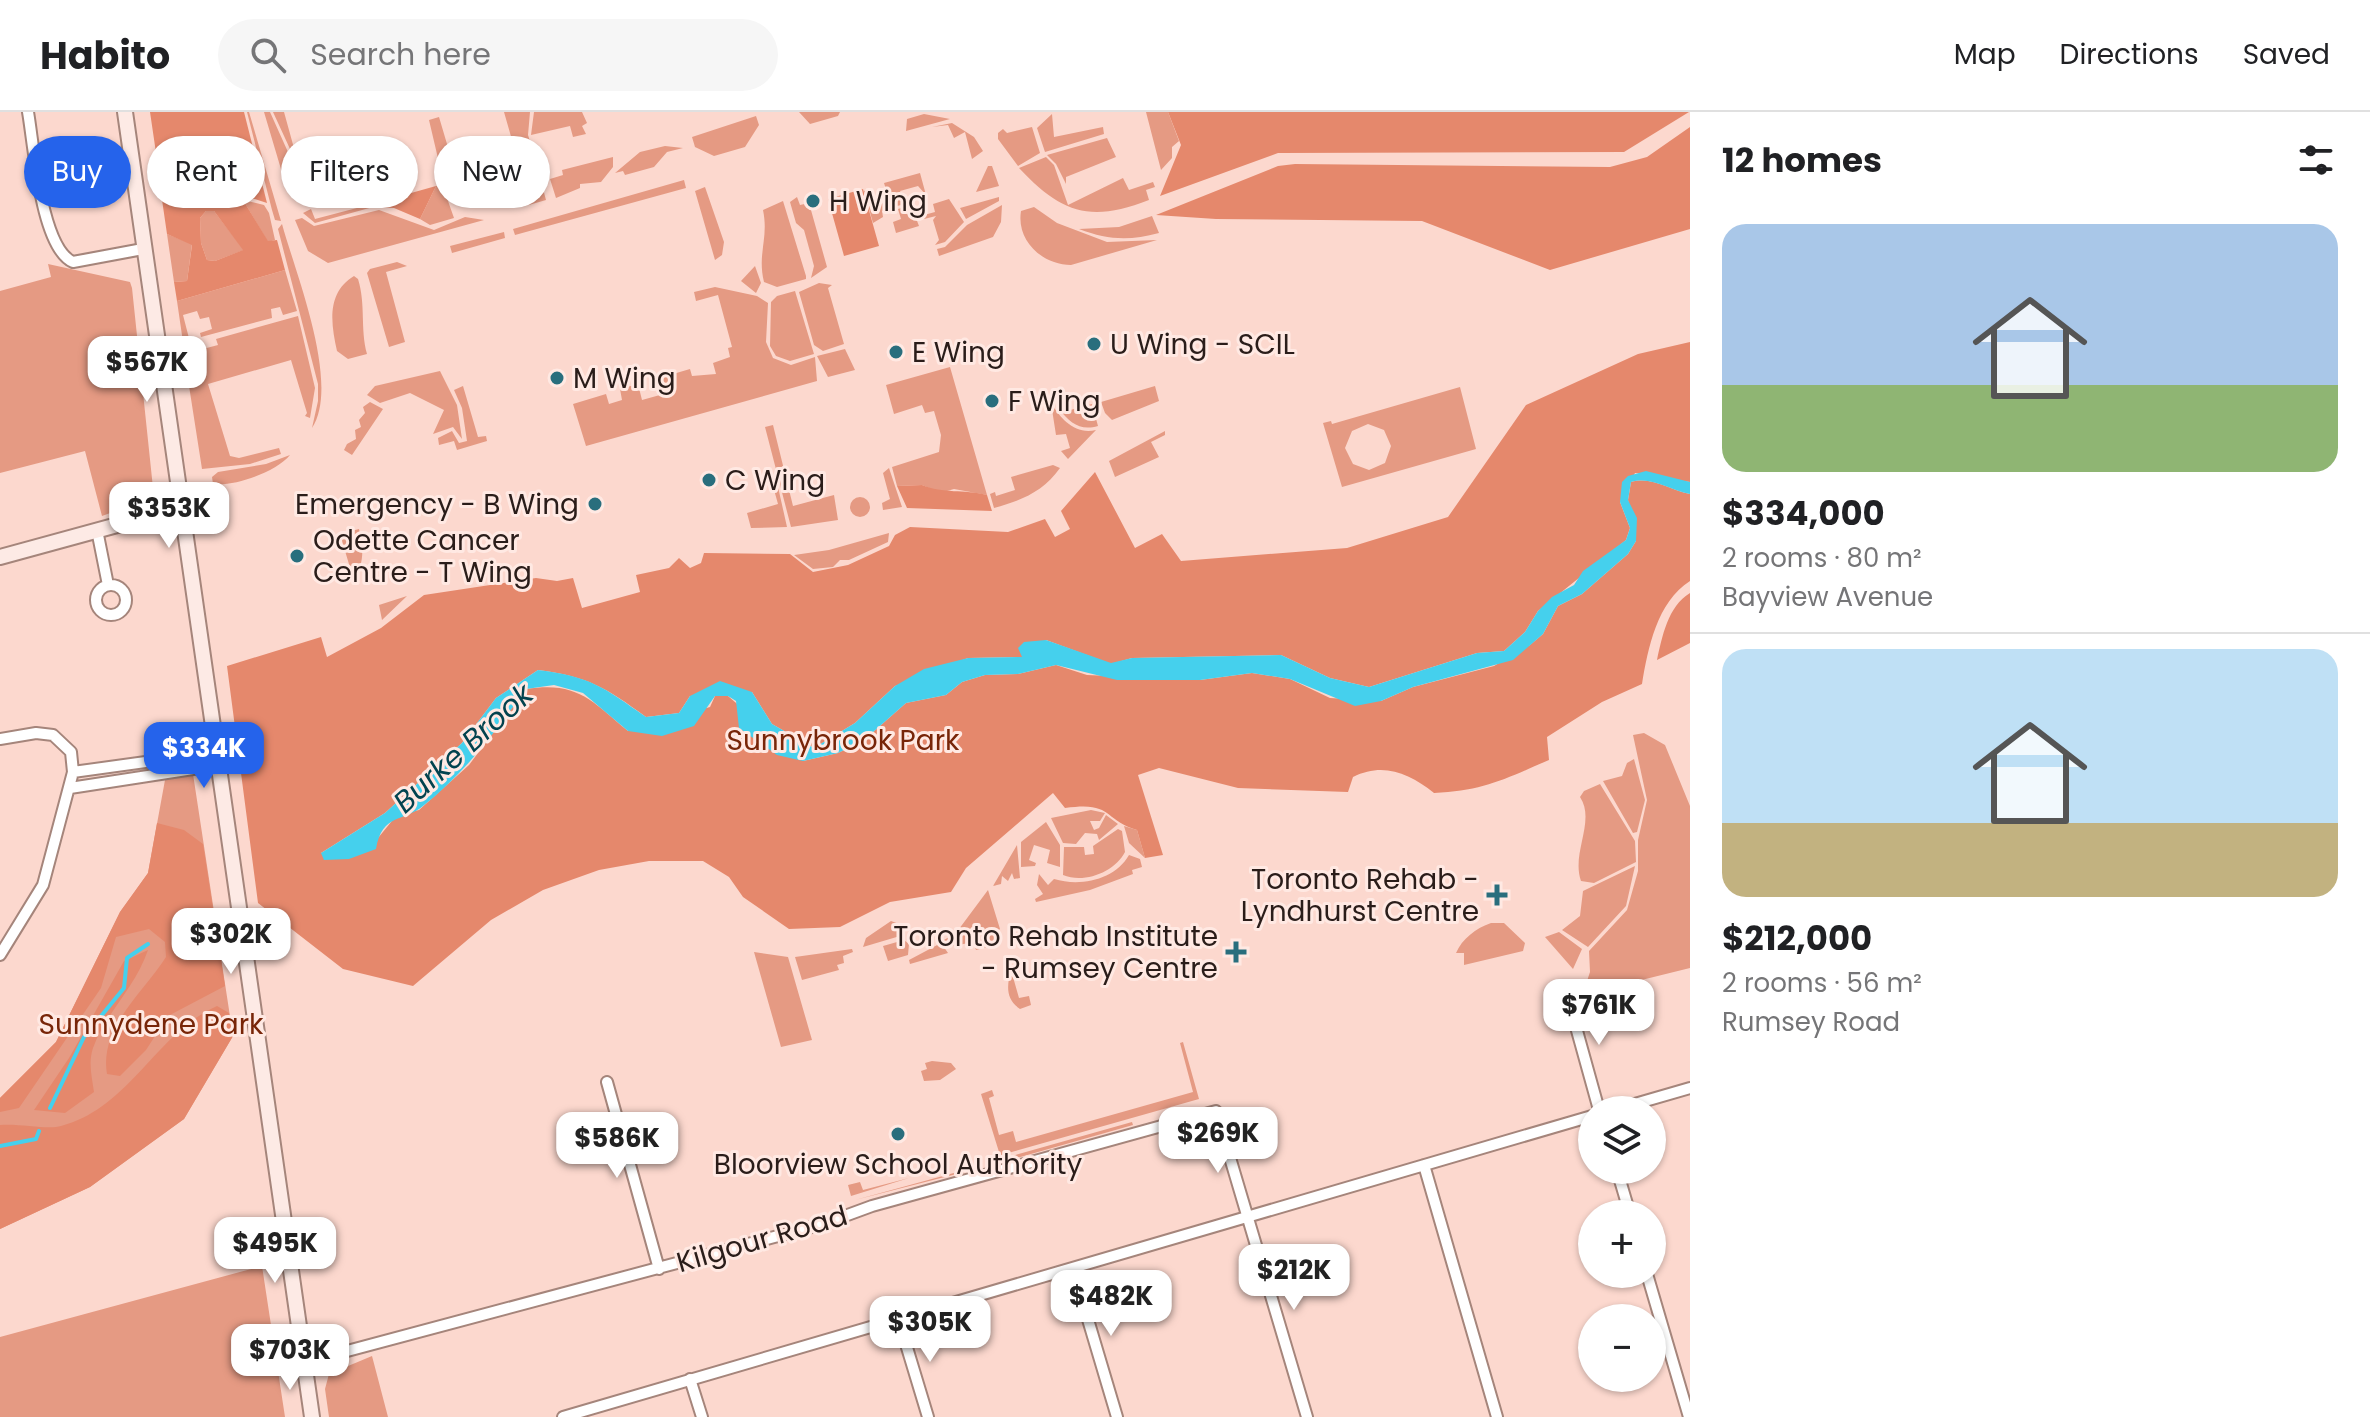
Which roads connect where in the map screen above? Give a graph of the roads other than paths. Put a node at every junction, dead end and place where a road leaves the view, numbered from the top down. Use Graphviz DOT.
graph roads {
  1 [pos="28,112"];
  2 [pos="125,112"];
  3 [pos="143,249"];
  4 [pos="183,507"];
  5 [pos="97,530"];
  6 [pos="0,557"];
  7 [pos="108,585"];
  8 [pos="0,739"];
  9 [pos="219,759"];
  10 [pos="151,761"];
  11 [pos="73,772"];
  12 [pos="153,776"];
  13 [pos="70,788"];
  14 [pos="0,955"];
  15 [pos="1576,993"];
  16 [pos="607,1082"];
  17 [pos="1690,1088"];
  18 [pos="1595,1096"];
  19 [pos="1662,1096"];
  20 [pos="1216,1111"];
  21 [pos="1578,1120"];
  22 [pos="1220,1124"];
  23 [pos="1424,1165"];
  24 [pos="1248,1216"];
  25 [pos="659,1269"];
  26 [pos="1073,1269"];
  27 [pos="1651,1288"];
  28 [pos="899,1321"];
  29 [pos="306,1362"];
  30 [pos="690,1379"];
  31 [pos="312,1417"];
  32 [pos="563,1417"];
  33 [pos="702,1417"];
  34 [pos="928,1417"];
  35 [pos="1117,1417"];
  36 [pos="1307,1417"];
  37 [pos="1497,1417"];
  38 [pos="1689,1417"];
  1 -- 3 [label="street"];
  2 -- 3 [label="main road"];
  3 -- 4 [label="main road"];
  4 -- 5 [label="main road"];
  4 -- 9 [label="main road"];
  5 -- 6 [label="main road"];
  5 -- 7 [label="street"];
  8 -- 11 [label="street"];
  9 -- 10 [label="street"];
  9 -- 12 [label="street"];
  9 -- 29 [label="main road"];
  10 -- 11 [label="street"];
  10 -- 12 [label="street"];
  11 -- 13 [label="street"];
  12 -- 13 [label="street"];
  13 -- 14 [label="street"];
  15 -- 18 [label="street"];
  16 -- 25 [label="street"];
  17 -- 19 [label="street"];
  20 -- 25 [label="street, Kilgour Road"];
  21 -- 23 [label="street"];
  22 -- 24 [label="street"];
  23 -- 24 [label="street"];
  23 -- 37 [label="street"];
  24 -- 26 [label="street"];
  24 -- 36 [label="street"];
  25 -- 29 [label="street, Kilgour Road"];
  26 -- 28 [label="street"];
  26 -- 35 [label="street"];
  27 -- 38 [label="street"];
  28 -- 30 [label="street"];
  28 -- 34 [label="street"];
  29 -- 31 [label="main road"];
  30 -- 32 [label="street"];
  30 -- 33 [label="street"];
}
